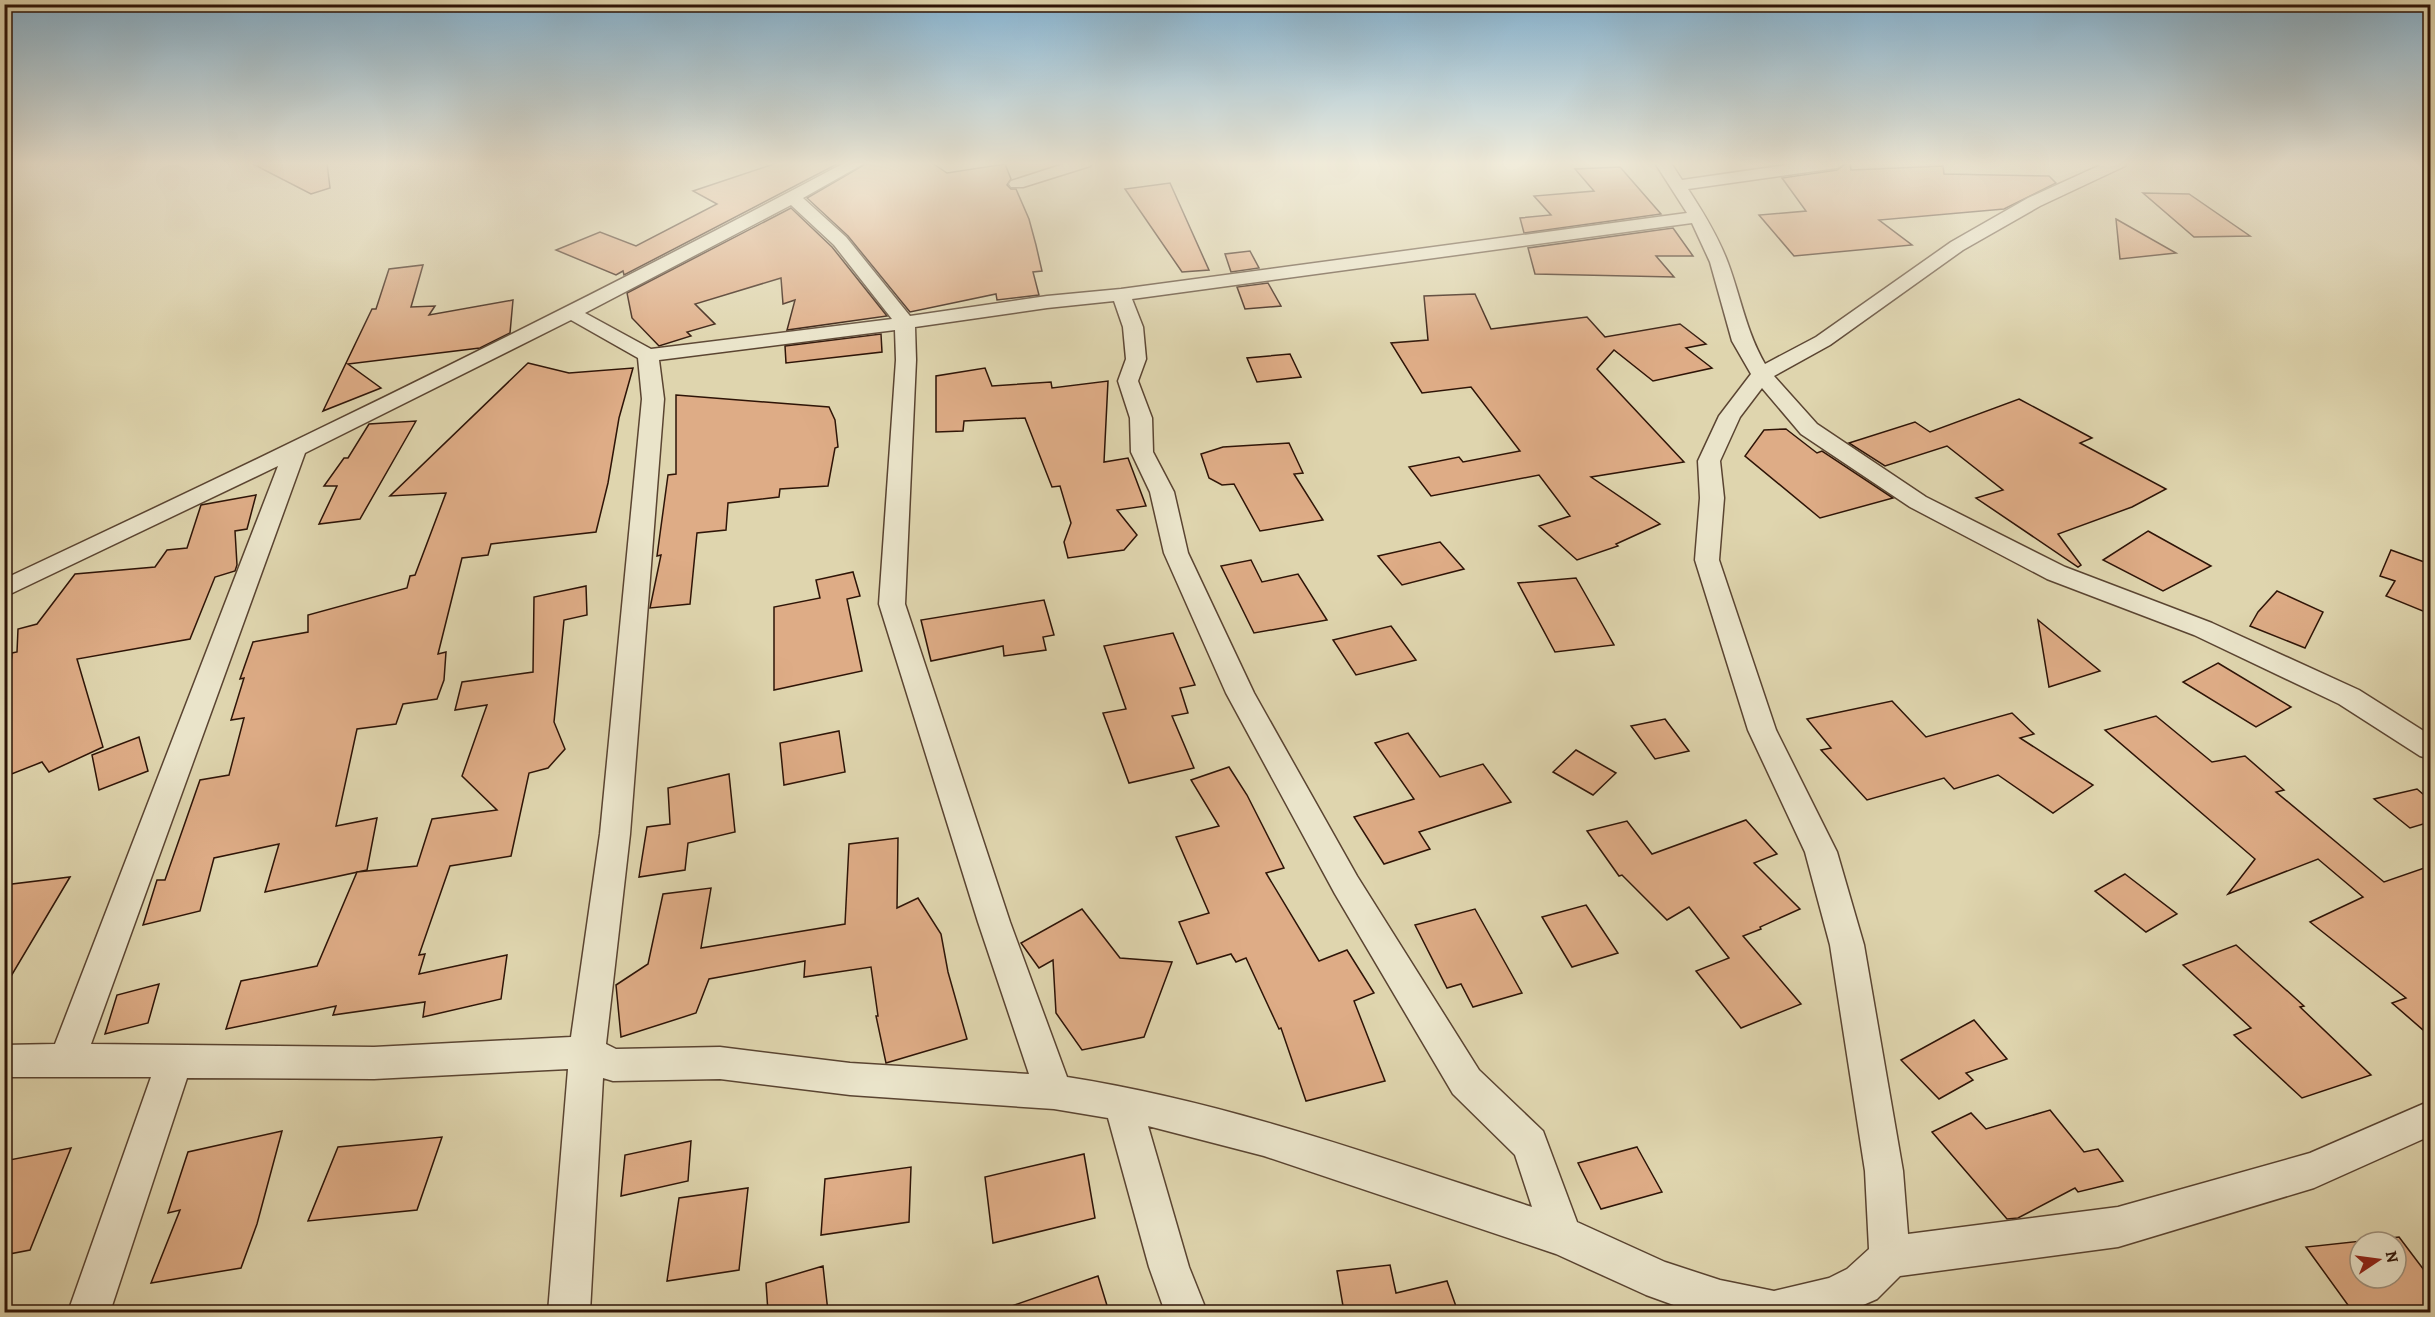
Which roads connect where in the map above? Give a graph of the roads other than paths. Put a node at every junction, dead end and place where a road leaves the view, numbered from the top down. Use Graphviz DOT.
graph roads {
  1 [pos="746,224"];
  2 [pos="822,224"];
  3 [pos="1643,224"];
  4 [pos="1701,224"];
  5 [pos="1995,224"];
  6 [pos="1121,295"];
  7 [pos="570,312"];
  8 [pos="905,323"];
  9 [pos="648,355"];
  10 [pos="1761,374"];
  11 [pos="295,451"];
  12 [pos="4,589"];
  13 [pos="2430,749"];
  14 [pos="587,1052"];
  15 [pos="67,1060"];
  16 [pos="4,1061"];
  17 [pos="174,1063"];
  18 [pos="1054,1092"];
  19 [pos="1123,1103"];
  20 [pos="2430,1118"];
  21 [pos="1562,1236"];
  22 [pos="1890,1257"];
  23 [pos="1835,1305"];
  24 [pos="89,1312"];
  25 [pos="568,1312"];
  26 [pos="1186,1312"];
  27 [pos="1773,1312"];
  1 -- 7 [label="street"];
  2 -- 8 [label="street"];
  3 -- 6 [label="street"];
  4 -- 10 [label="street"];
  5 -- 10 [label="street"];
  6 -- 8 [label="street"];
  6 -- 21 [label="street"];
  7 -- 9 [label="street"];
  7 -- 11 [label="street"];
  8 -- 9 [label="street"];
  8 -- 18 [label="street"];
  9 -- 14 [label="street"];
  10 -- 13 [label="street"];
  10 -- 22 [label="street"];
  11 -- 12 [label="street"];
  11 -- 15 [label="street"];
  14 -- 17 [label="street"];
  14 -- 18 [label="street"];
  14 -- 25 [label="street"];
  15 -- 16 [label="street"];
  15 -- 17 [label="street"];
  17 -- 24 [label="street"];
  18 -- 19 [label="street"];
  19 -- 21 [label="street"];
  19 -- 26 [label="street"];
  20 -- 22 [label="street"];
  21 -- 27 [label="street"];
  22 -- 23 [label="street"];
  23 -- 27 [label="street"];
}
